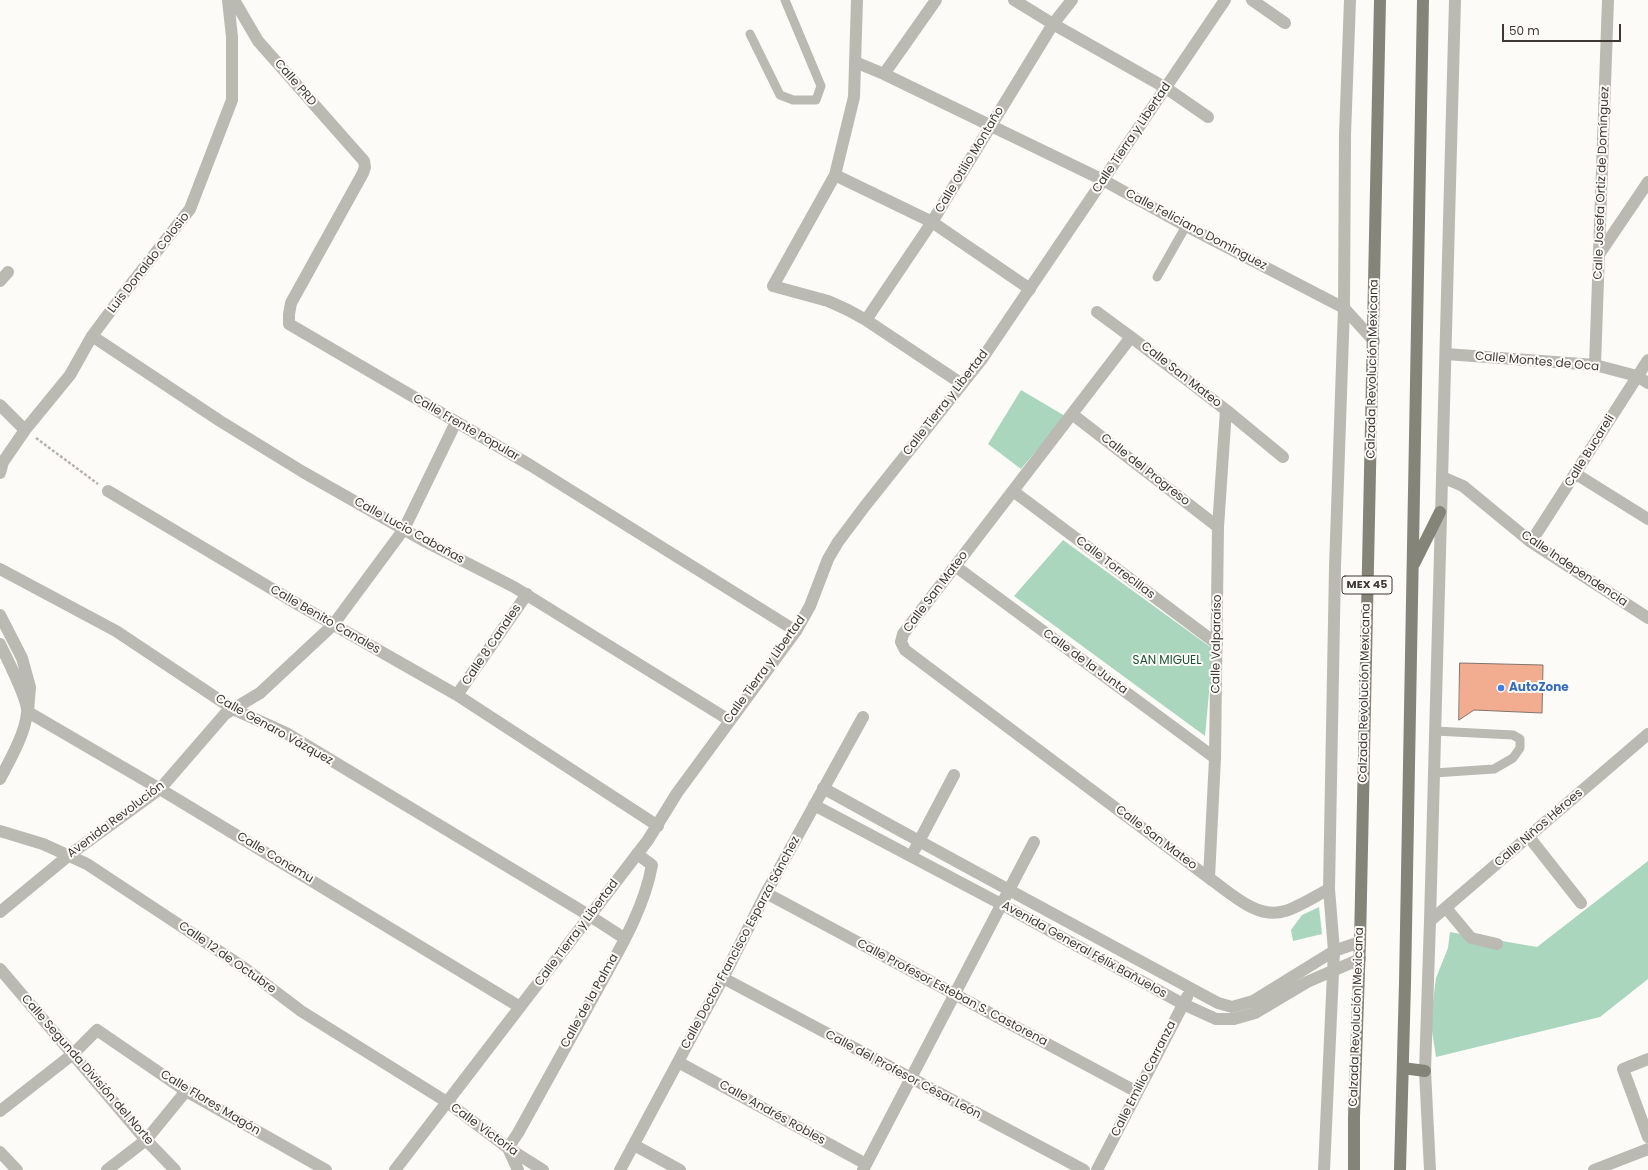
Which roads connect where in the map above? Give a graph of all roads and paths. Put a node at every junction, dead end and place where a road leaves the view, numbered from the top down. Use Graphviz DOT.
graph roads {
  1 [pos="228,0"];
  2 [pos="234,0"];
  3 [pos="785,0"];
  4 [pos="857,0"];
  5 [pos="936,0"];
  6 [pos="1014,0"];
  7 [pos="1072,0"];
  8 [pos="1225,0"];
  9 [pos="1252,0"];
  10 [pos="1350,0"];
  11 [pos="1380,0"];
  12 [pos="1423,0"];
  13 [pos="1454,0"];
  14 [pos="1608,0"];
  15 [pos="1285,23"];
  16 [pos="1053,24"];
  17 [pos="750,34"];
  18 [pos="855,62"];
  19 [pos="884,74"];
  20 [pos="1166,88"];
  21 [pos="1208,117"];
  22 [pos="990,126"];
  23 [pos="364,161"];
  24 [pos="835,175"];
  25 [pos="1103,180"];
  26 [pos="1648,182"];
  27 [pos="932,222"];
  28 [pos="1186,226"];
  29 [pos="1600,253"];
  30 [pos="1157,277"];
  31 [pos="1030,289"];
  32 [pos="1344,308"];
  33 [pos="1097,312"];
  34 [pos="866,320"];
  35 [pos="92,336"];
  36 [pos="1131,337"];
  37 [pos="1374,341"];
  38 [pos="1446,354"];
  39 [pos="1648,360"];
  40 [pos="1595,365"];
  41 [pos="1637,376"];
  42 [pos="1648,383"];
  43 [pos="962,384"];
  44 [pos="0,404"];
  45 [pos="1226,410"];
  46 [pos="1072,414"];
  47 [pos="456,422"];
  48 [pos="25,430"];
  49 [pos="1283,457"];
  50 [pos="0,473"];
  51 [pos="1576,474"];
  52 [pos="1442,478"];
  53 [pos="108,491"];
  54 [pos="1013,491"];
  55 [pos="1440,512"];
  56 [pos="1648,519"];
  57 [pos="1218,527"];
  58 [pos="404,529"];
  59 [pos="1531,542"];
  60 [pos="955,566"];
  61 [pos="1412,568"];
  62 [pos="0,569"];
  63 [pos="526,594"];
  64 [pos="0,615"];
  65 [pos="1648,618"];
  66 [pos="333,625"];
  67 [pos="796,630"];
  68 [pos="0,644"];
  69 [pos="1217,644"];
  70 [pos="457,695"];
  71 [pos="233,709"];
  72 [pos="28,712"];
  73 [pos="863,717"];
  74 [pos="729,720"];
  75 [pos="1435,731"];
  76 [pos="1648,734"];
  77 [pos="1215,758"];
  78 [pos="1434,773"];
  79 [pos="954,776"];
  80 [pos="0,779"];
  81 [pos="823,788"];
  82 [pos="160,789"];
  83 [pos="814,805"];
  84 [pos="658,826"];
  85 [pos="0,831"];
  86 [pos="1529,837"];
  87 [pos="919,842"];
  88 [pos="1034,842"];
  89 [pos="637,854"];
  90 [pos="68,856"];
  91 [pos="911,856"];
  92 [pos="1209,878"];
  93 [pos="1329,888"];
  94 [pos="1010,889"];
  95 [pos="766,893"];
  96 [pos="1581,903"];
  97 [pos="1001,904"];
  98 [pos="1446,908"];
  99 [pos="0,912"];
  100 [pos="590,916"];
  101 [pos="1430,921"];
  102 [pos="624,938"];
  103 [pos="1360,942"];
  104 [pos="1497,944"];
  105 [pos="1334,951"];
  106 [pos="1360,960"];
  107 [pos="0,969"];
  108 [pos="1333,970"];
  109 [pos="723,978"];
  110 [pos="1191,989"];
  111 [pos="955,994"];
  112 [pos="1183,1004"];
  113 [pos="520,1006"];
  114 [pos="1233,1013"];
  115 [pos="73,1054"];
  116 [pos="1648,1059"];
  117 [pos="678,1062"];
  118 [pos="1403,1068"];
  119 [pos="1425,1071"];
  120 [pos="911,1079"];
  121 [pos="186,1091"];
  122 [pos="1137,1092"];
  123 [pos="447,1102"];
  124 [pos="0,1111"];
  125 [pos="1648,1137"];
  126 [pos="146,1140"];
  127 [pos="634,1145"];
  128 [pos="508,1148"];
  129 [pos="1648,1149"];
  130 [pos="0,1152"];
  131 [pos="864,1167"];
  132 [pos="17,1170"];
  133 [pos="107,1170"];
  134 [pos="175,1170"];
  135 [pos="326,1170"];
  136 [pos="395,1170"];
  137 [pos="518,1170"];
  138 [pos="543,1170"];
  139 [pos="620,1170"];
  140 [pos="680,1170"];
  141 [pos="1084,1170"];
  142 [pos="1097,1170"];
  143 [pos="1324,1170"];
  144 [pos="1354,1170"];
  145 [pos="1400,1170"];
  146 [pos="1430,1170"];
  147 [pos="1594,1170"];
  1 -- 35 [label="street, Luis Donaldo Colosio"];
  2 -- 23 [label="street, Calle PRD"];
  3 -- 17 [label="lane"];
  4 -- 18 [label="street"];
  5 -- 19 [label="street"];
  6 -- 16 [label="street"];
  7 -- 16 [label="street, Calle Otilio Montaño"];
  8 -- 20 [label="street, Calle Tierra y Libertad"];
  9 -- 15 [label="street"];
  10 -- 32 [label="street"];
  11 -- 37 [label="main road, Calzada Revolución Mexicana / MEX 45"];
  12 -- 61 [label="main road"];
  13 -- 38 [label="street"];
  14 -- 29 [label="street, Calle Josefa Ortiz de Domínguez"];
  16 -- 20 [label="street"];
  16 -- 22 [label="street, Calle Otilio Montaño"];
  18 -- 19 [label="street, Calle Feliciano Domínguez"];
  18 -- 24 [label="street"];
  19 -- 22 [label="street, Calle Feliciano Domínguez"];
  20 -- 21 [label="street"];
  20 -- 25 [label="street, Calle Tierra y Libertad"];
  22 -- 25 [label="street, Calle Feliciano Domínguez"];
  22 -- 27 [label="street, Calle Otilio Montaño"];
  23 -- 47 [label="street, Calle Frente Popular"];
  24 -- 27 [label="street"];
  24 -- 34 [label="street"];
  25 -- 28 [label="street, Calle Feliciano Domínguez"];
  25 -- 31 [label="street, Calle Tierra y Libertad"];
  26 -- 29 [label="street"];
  27 -- 31 [label="street"];
  27 -- 34 [label="street, Calle Otilio Montaño"];
  28 -- 30 [label="lane"];
  28 -- 32 [label="street, Calle Feliciano Domínguez"];
  29 -- 40 [label="street, Calle Josefa Ortiz de Domínguez"];
  31 -- 43 [label="street, Calle Tierra y Libertad"];
  32 -- 37 [label="street, Calle Feliciano Domínguez"];
  32 -- 93 [label="street"];
  33 -- 36 [label="street"];
  34 -- 43 [label="street"];
  35 -- 48 [label="street, Luis Donaldo Colosio"];
  35 -- 58 [label="street, Calle Lucio Cabañas"];
  36 -- 45 [label="street, Calle San Mateo"];
  36 -- 46 [label="street, Calle San Mateo"];
  37 -- 103 [label="main road, Calzada Revolución Mexicana / MEX 45"];
  38 -- 40 [label="street, Calle Montes de Oca"];
  38 -- 52 [label="street"];
  39 -- 41 [label="street, Calle Bucareli"];
  40 -- 41 [label="street, Calle Montes de Oca"];
  41 -- 42 [label="street, Calle Montes de Oca"];
  41 -- 51 [label="street, Calle Bucareli"];
  43 -- 67 [label="street, Calle Tierra y Libertad"];
  44 -- 48 [label="street"];
  45 -- 49 [label="street, Calle San Mateo"];
  45 -- 57 [label="street, Calle Valparaíso"];
  46 -- 54 [label="street, Calle San Mateo"];
  46 -- 57 [label="street, Calle del Progreso"];
  47 -- 58 [label="street, Avenida Revolución"];
  47 -- 67 [label="street, Calle Frente Popular"];
  48 -- 50 [label="street, Luis Donaldo Colosio"];
  48 -- 53 [label="path"];
  51 -- 56 [label="street"];
  51 -- 59 [label="street, Calle Bucareli"];
  52 -- 55 [label="street"];
  52 -- 59 [label="street, Calle Independencia"];
  53 -- 66 [label="street, Calle Benito Canales"];
  54 -- 60 [label="street, Calle San Mateo"];
  54 -- 69 [label="street, Calle Torrecillas"];
  55 -- 61 [label="main road"];
  55 -- 75 [label="street"];
  57 -- 69 [label="street, Calle Valparaíso"];
  58 -- 63 [label="street, Calle Lucio Cabañas"];
  58 -- 66 [label="street, Avenida Revolución"];
  59 -- 65 [label="street, Calle Independencia"];
  60 -- 77 [label="street, Calle de la Junta"];
  60 -- 92 [label="street, Calle San Mateo"];
  61 -- 118 [label="main road"];
  62 -- 71 [label="street, Calle Genaro Vázquez"];
  63 -- 70 [label="street, Calle 8 Canales"];
  63 -- 74 [label="street, Calle Lucio Cabañas"];
  64 -- 72 [label="street"];
  66 -- 70 [label="street, Calle Benito Canales"];
  66 -- 71 [label="street, Avenida Revolución"];
  67 -- 74 [label="street, Calle Tierra y Libertad"];
  68 -- 72 [label="street"];
  69 -- 77 [label="street, Calle Valparaíso"];
  70 -- 84 [label="street, Calle Benito Canales"];
  71 -- 82 [label="street, Avenida Revolución"];
  71 -- 100 [label="street, Calle Genaro Vázquez"];
  72 -- 80 [label="street"];
  72 -- 82 [label="street, Calle Conamu"];
  73 -- 81 [label="street, Calle Doctor Francisco Esparza Sánchez"];
  74 -- 84 [label="street, Calle Tierra y Libertad"];
  75 -- 78 [label="street"];
  75 -- 78 [label="lane"];
  76 -- 86 [label="street, Calle Niños Héroes"];
  77 -- 92 [label="street, Calle Valparaíso"];
  78 -- 101 [label="street"];
  79 -- 87 [label="street"];
  81 -- 83 [label="street, Calle Doctor Francisco Esparza Sánchez"];
  81 -- 87 [label="street, Avenida General Félix Bañuelos"];
  82 -- 90 [label="street, Avenida Revolución"];
  82 -- 113 [label="street, Calle Conamu"];
  83 -- 91 [label="street, Avenida General Félix Bañuelos"];
  83 -- 95 [label="street, Calle Doctor Francisco Esparza Sánchez"];
  84 -- 89 [label="street, Calle Tierra y Libertad"];
  85 -- 90 [label="street, Calle 12 de Octubre"];
  86 -- 96 [label="street"];
  86 -- 98 [label="street, Calle Niños Héroes"];
  87 -- 91 [label="street"];
  87 -- 94 [label="street, Avenida General Félix Bañuelos"];
  88 -- 94 [label="street"];
  89 -- 100 [label="street, Calle Tierra y Libertad"];
  89 -- 102 [label="street, Calle de la Palma"];
  90 -- 99 [label="street, Avenida Revolución"];
  90 -- 123 [label="street, Calle 12 de Octubre"];
  91 -- 97 [label="street, Avenida General Félix Bañuelos"];
  92 -- 93 [label="street, Calle San Mateo"];
  93 -- 105 [label="street"];
  94 -- 97 [label="street"];
  94 -- 110 [label="street, Avenida General Félix Bañuelos"];
  95 -- 109 [label="street, Calle Doctor Francisco Esparza Sánchez"];
  95 -- 111 [label="street, Calle Profesor Esteban S. Castorena"];
  97 -- 111 [label="street"];
  97 -- 112 [label="street, Avenida General Félix Bañuelos"];
  98 -- 101 [label="street, Calle Niños Héroes"];
  98 -- 104 [label="street"];
  100 -- 102 [label="street, Calle Genaro Vázquez"];
  100 -- 113 [label="street, Calle Tierra y Libertad"];
  101 -- 119 [label="street"];
  102 -- 128 [label="street, Calle de la Palma"];
  103 -- 105 [label="street, Avenida General Félix Bañuelos"];
  103 -- 106 [label="main road, Calzada Revolución Mexicana / MEX 45"];
  105 -- 108 [label="street"];
  105 -- 114 [label="street, Avenida General Félix Bañuelos"];
  106 -- 108 [label="street, Avenida General Félix Bañuelos"];
  106 -- 144 [label="main road, Calzada Revolución Mexicana / MEX 45"];
  107 -- 115 [label="street, Calle Segunda División del Norte"];
  108 -- 114 [label="street, Avenida General Félix Bañuelos"];
  108 -- 143 [label="street"];
  109 -- 117 [label="street, Calle Doctor Francisco Esparza Sánchez"];
  109 -- 120 [label="street, Calle del Profesor César León"];
  110 -- 112 [label="street, Calle Emilio Carranza"];
  110 -- 114 [label="street, Avenida General Félix Bañuelos"];
  111 -- 120 [label="street"];
  111 -- 122 [label="street, Calle Profesor Esteban S. Castorena"];
  112 -- 114 [label="street, Avenida General Félix Bañuelos"];
  112 -- 122 [label="street, Calle Emilio Carranza"];
  113 -- 123 [label="street, Calle Tierra y Libertad"];
  115 -- 121 [label="street, Calle Flores Magón"];
  115 -- 124 [label="street"];
  115 -- 126 [label="street, Calle Segunda División del Norte"];
  116 -- 125 [label="street"];
  117 -- 127 [label="street, Calle Doctor Francisco Esparza Sánchez"];
  117 -- 131 [label="street, Calle Andrés Robles"];
  118 -- 119 [label="main road"];
  118 -- 145 [label="main road"];
  119 -- 146 [label="street"];
  120 -- 131 [label="street"];
  120 -- 141 [label="street, Calle del Profesor César León"];
  121 -- 126 [label="street"];
  121 -- 135 [label="street, Calle Flores Magón"];
  122 -- 142 [label="street, Calle Emilio Carranza"];
  123 -- 128 [label="street, Calle Victoria"];
  123 -- 136 [label="street, Calle Tierra y Libertad"];
  126 -- 133 [label="street"];
  126 -- 134 [label="street, Calle Segunda División del Norte"];
  127 -- 139 [label="street, Calle Doctor Francisco Esparza Sánchez"];
  127 -- 140 [label="street"];
  128 -- 137 [label="street"];
  128 -- 138 [label="street, Calle Victoria"];
  129 -- 147 [label="street"];
  130 -- 132 [label="street"];
}
